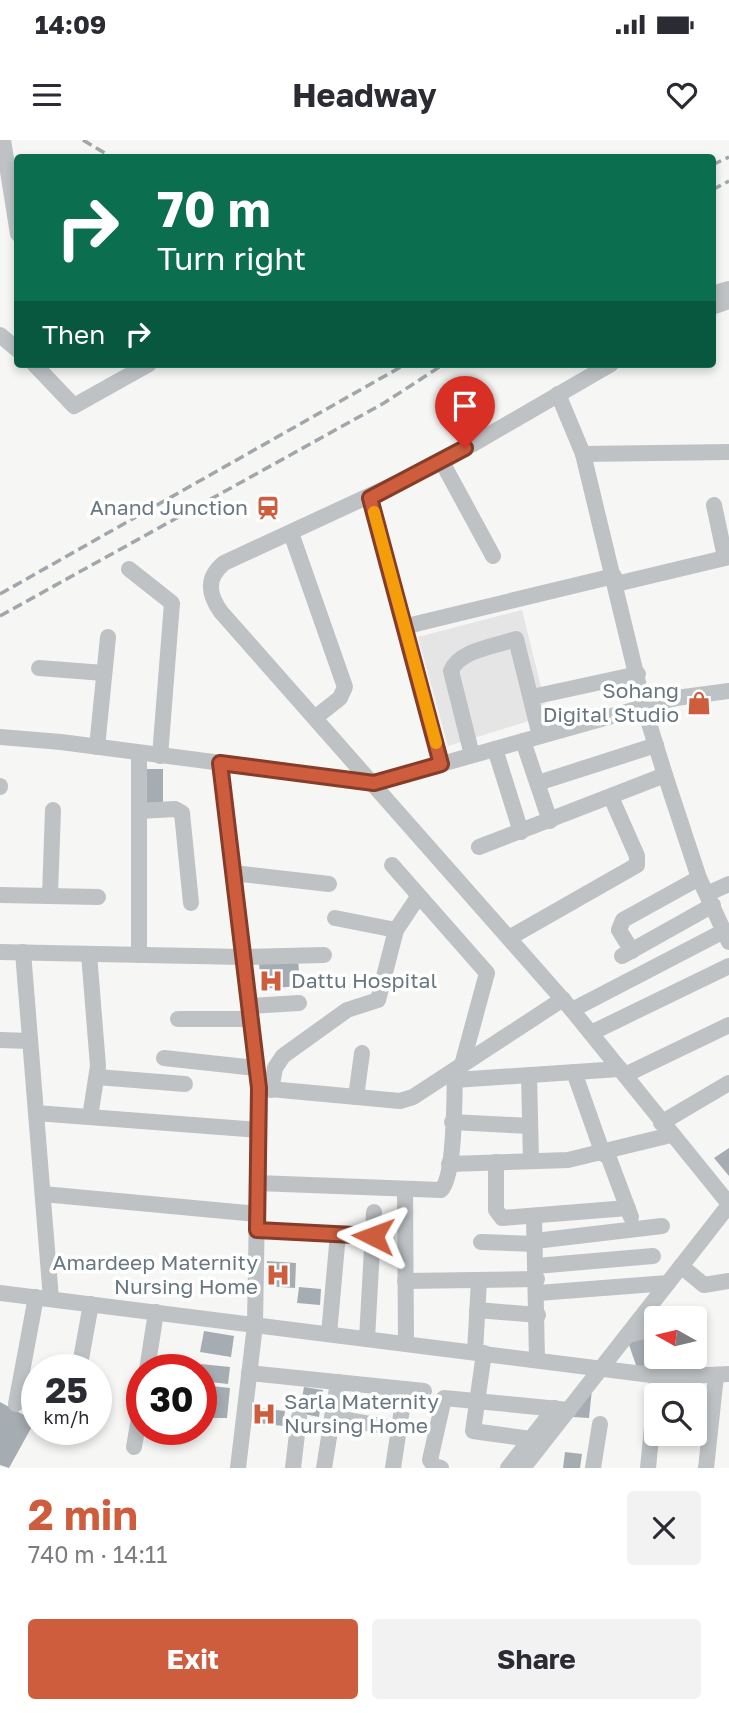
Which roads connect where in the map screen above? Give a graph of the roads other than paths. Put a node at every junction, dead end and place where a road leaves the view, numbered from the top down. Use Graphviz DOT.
graph roads {
  1 [pos="3,140"];
  2 [pos="14,209"];
  3 [pos="0,335"];
  4 [pos="14,347"];
  5 [pos="39,368"];
  6 [pos="142,368"];
  7 [pos="592,368"];
  8 [pos="604,368"];
  9 [pos="565,390"];
  10 [pos="729,452"];
  11 [pos="583,454"];
  12 [pos="442,462"];
  13 [pos="370,498"];
  14 [pos="714,505"];
  15 [pos="291,533"];
  16 [pos="493,556"];
  17 [pos="727,557"];
  18 [pos="129,569"];
  19 [pos="615,580"];
  20 [pos="407,626"];
  21 [pos="108,637"];
  22 [pos="39,668"];
  23 [pos="104,673"];
  24 [pos="638,674"];
  25 [pos="729,691"];
  26 [pos="532,697"];
  27 [pos="644,707"];
  28 [pos="316,718"];
  29 [pos="540,736"];
  30 [pos="0,737"];
  31 [pos="523,741"];
  32 [pos="656,745"];
  33 [pos="97,747"];
  34 [pos="495,749"];
  35 [pos="139,753"];
  36 [pos="472,755"];
  37 [pos="160,756"];
  38 [pos="220,763"];
  39 [pos="441,764"];
  40 [pos="665,775"];
  41 [pos="374,783"];
  42 [pos="538,783"];
  43 [pos="611,797"];
  44 [pos="53,810"];
  45 [pos="139,811"];
  46 [pos="550,821"];
  47 [pos="521,832"];
  48 [pos="479,847"];
  49 [pos="392,865"];
  50 [pos="233,873"];
  51 [pos="699,878"];
  52 [pos="329,884"];
  53 [pos="729,884"];
  54 [pos="0,895"];
  55 [pos="50,895"];
  56 [pos="98,897"];
  57 [pos="418,897"];
  58 [pos="711,899"];
  59 [pos="191,903"];
  60 [pos="335,918"];
  61 [pos="396,930"];
  62 [pos="509,937"];
  63 [pos="726,937"];
  64 [pos="0,952"];
  65 [pos="23,952"];
  66 [pos="89,954"];
  67 [pos="139,955"];
  68 [pos="324,955"];
  69 [pos="243,957"];
  70 [pos="729,966"];
  71 [pos="299,1003"];
  72 [pos="568,1004"];
  73 [pos="250,1013"];
  74 [pos="178,1019"];
  75 [pos="729,1025"];
  76 [pos="591,1033"];
  77 [pos="0,1040"];
  78 [pos="30,1041"];
  79 [pos="362,1053"];
  80 [pos="164,1058"];
  81 [pos="256,1068"];
  82 [pos="457,1072"];
  83 [pos="574,1072"];
  84 [pos="623,1072"];
  85 [pos="529,1075"];
  86 [pos="97,1077"];
  87 [pos="729,1083"];
  88 [pos="185,1084"];
  89 [pos="265,1089"];
  90 [pos="356,1097"];
  91 [pos="36,1113"];
  92 [pos="90,1117"];
  93 [pos="452,1122"];
  94 [pos="530,1126"];
  95 [pos="666,1129"];
  96 [pos="258,1130"];
  97 [pos="605,1153"];
  98 [pos="531,1161"];
  99 [pos="496,1163"];
  100 [pos="449,1164"];
  101 [pos="257,1183"];
  102 [pos="405,1190"];
  103 [pos="43,1194"];
  104 [pos="729,1205"];
  105 [pos="628,1208"];
  106 [pos="374,1212"];
  107 [pos="534,1217"];
  108 [pos="257,1222"];
  109 [pos="662,1226"];
  110 [pos="635,1229"];
  111 [pos="338,1234"];
  112 [pos="373,1236"];
  113 [pos="481,1242"];
  114 [pos="535,1243"];
  115 [pos="653,1256"];
  116 [pos="681,1266"];
  117 [pos="537,1279"];
  118 [pos="479,1280"];
  119 [pos="729,1280"];
  120 [pos="405,1281"];
  121 [pos="668,1283"];
  122 [pos="0,1293"];
  123 [pos="44,1298"];
  124 [pos="91,1304"];
  125 [pos="477,1310"];
  126 [pos="156,1312"];
  127 [pos="538,1315"];
  128 [pos="255,1325"];
  129 [pos="644,1331"];
  130 [pos="329,1334"];
  131 [pos="628,1335"];
  132 [pos="367,1339"];
  133 [pos="406,1343"];
  134 [pos="479,1353"];
  135 [pos="82,1354"];
  136 [pos="149,1354"];
  137 [pos="537,1360"];
  138 [pos="602,1368"];
  139 [pos="249,1373"];
  140 [pos="723,1375"];
  141 [pos="657,1376"];
  142 [pos="338,1382"];
  143 [pos="405,1389"];
  144 [pos="424,1391"];
  145 [pos="477,1399"];
  146 [pos="16,1404"];
  147 [pos="562,1409"];
  148 [pos="299,1417"];
  149 [pos="332,1417"];
  150 [pos="600,1424"];
  151 [pos="399,1429"];
  152 [pos="531,1439"];
  153 [pos="238,1468"];
  154 [pos="293,1468"];
  155 [pos="324,1468"];
  156 [pos="393,1468"];
  157 [pos="441,1468"];
  158 [pos="508,1468"];
  159 [pos="523,1468"];
  160 [pos="593,1468"];
  161 [pos="648,1468"];
  162 [pos="706,1468"];
  1 -- 2 [label="street"];
  3 -- 4 [label="street"];
  5 -- 6 [label="street"];
  7 -- 9 [label="street"];
  8 -- 9 [label="street"];
  9 -- 11 [label="street"];
  9 -- 12 [label="street"];
  10 -- 11 [label="street"];
  11 -- 19 [label="street"];
  12 -- 13 [label="street"];
  12 -- 16 [label="street"];
  13 -- 15 [label="street"];
  13 -- 20 [label="street"];
  14 -- 17 [label="street"];
  15 -- 28 [label="street"];
  15 -- 28 [label="street"];
  17 -- 19 [label="street"];
  18 -- 37 [label="street"];
  19 -- 20 [label="street"];
  19 -- 24 [label="street"];
  20 -- 39 [label="street"];
  21 -- 23 [label="street"];
  22 -- 23 [label="street"];
  23 -- 33 [label="street"];
  24 -- 26 [label="street"];
  24 -- 27 [label="street"];
  25 -- 27 [label="street"];
  26 -- 29 [label="street"];
  26 -- 36 [label="street"];
  27 -- 29 [label="street"];
  27 -- 32 [label="street"];
  28 -- 41 [label="street"];
  29 -- 31 [label="street"];
  30 -- 33 [label="street"];
  31 -- 34 [label="street"];
  31 -- 42 [label="street"];
  32 -- 40 [label="street"];
  32 -- 42 [label="street"];
  33 -- 35 [label="street"];
  34 -- 36 [label="street"];
  34 -- 47 [label="street"];
  35 -- 37 [label="street"];
  35 -- 45 [label="street"];
  36 -- 39 [label="street"];
  37 -- 38 [label="street"];
  38 -- 41 [label="street"];
  38 -- 50 [label="street"];
  39 -- 41 [label="street"];
  40 -- 43 [label="street"];
  40 -- 51 [label="street"];
  41 -- 62 [label="street"];
  42 -- 46 [label="street"];
  43 -- 46 [label="street"];
  43 -- 62 [label="street"];
  44 -- 55 [label="street"];
  45 -- 59 [label="street"];
  45 -- 67 [label="street"];
  46 -- 47 [label="street"];
  47 -- 48 [label="street"];
  49 -- 57 [label="street"];
  50 -- 52 [label="street"];
  50 -- 69 [label="street"];
  51 -- 58 [label="street"];
  51 -- 58 [label="street"];
  53 -- 58 [label="street"];
  54 -- 55 [label="street"];
  55 -- 56 [label="street"];
  57 -- 61 [label="street"];
  57 -- 82 [label="street"];
  58 -- 63 [label="street"];
  60 -- 61 [label="street"];
  61 -- 89 [label="street"];
  62 -- 72 [label="street"];
  63 -- 72 [label="street"];
  64 -- 65 [label="street"];
  65 -- 66 [label="street"];
  65 -- 78 [label="street"];
  66 -- 67 [label="street"];
  66 -- 86 [label="street"];
  67 -- 69 [label="street"];
  68 -- 69 [label="street"];
  69 -- 73 [label="street"];
  70 -- 76 [label="street"];
  71 -- 73 [label="street"];
  72 -- 76 [label="street"];
  72 -- 82 [label="street"];
  73 -- 74 [label="street"];
  73 -- 81 [label="street"];
  75 -- 84 [label="street"];
  76 -- 84 [label="street"];
  77 -- 78 [label="street"];
  78 -- 91 [label="street"];
  79 -- 90 [label="street"];
  80 -- 81 [label="street"];
  81 -- 89 [label="street"];
  82 -- 85 [label="street"];
  82 -- 90 [label="street"];
  82 -- 93 [label="street"];
  83 -- 84 [label="street"];
  83 -- 85 [label="street"];
  83 -- 97 [label="street"];
  84 -- 95 [label="street"];
  85 -- 94 [label="street"];
  86 -- 88 [label="street"];
  86 -- 92 [label="street"];
  87 -- 95 [label="street"];
  89 -- 90 [label="street"];
  89 -- 96 [label="street"];
  91 -- 92 [label="street"];
  91 -- 103 [label="street"];
  92 -- 96 [label="street"];
  93 -- 94 [label="street"];
  93 -- 100 [label="street"];
  94 -- 98 [label="street"];
  95 -- 97 [label="street"];
  95 -- 104 [label="street"];
  96 -- 101 [label="street"];
  97 -- 98 [label="street"];
  97 -- 105 [label="street"];
  98 -- 99 [label="street"];
  99 -- 100 [label="street"];
  99 -- 107 [label="street"];
  100 -- 102 [label="street"];
  101 -- 102 [label="street"];
  101 -- 108 [label="street"];
  102 -- 120 [label="street"];
  103 -- 108 [label="street"];
  103 -- 123 [label="street"];
  104 -- 116 [label="street"];
  105 -- 107 [label="street"];
  105 -- 110 [label="street"];
  106 -- 112 [label="street"];
  107 -- 114 [label="street"];
  108 -- 111 [label="street"];
  108 -- 128 [label="street"];
  109 -- 110 [label="street"];
  110 -- 114 [label="street"];
  111 -- 112 [label="street"];
  111 -- 130 [label="street"];
  112 -- 132 [label="street"];
  113 -- 114 [label="street"];
  114 -- 117 [label="street"];
  115 -- 117 [label="street"];
  116 -- 119 [label="street"];
  116 -- 121 [label="street"];
  117 -- 118 [label="street"];
  117 -- 121 [label="street"];
  117 -- 127 [label="street"];
  118 -- 120 [label="street"];
  118 -- 125 [label="street"];
  120 -- 133 [label="street"];
  121 -- 131 [label="street"];
  122 -- 123 [label="street"];
  123 -- 124 [label="street"];
  123 -- 146 [label="street"];
  124 -- 126 [label="street"];
  124 -- 135 [label="street"];
  125 -- 127 [label="street"];
  125 -- 134 [label="street"];
  126 -- 128 [label="street"];
  126 -- 136 [label="street"];
  127 -- 137 [label="street"];
  128 -- 130 [label="street"];
  128 -- 139 [label="street"];
  129 -- 131 [label="street"];
  130 -- 132 [label="street"];
  131 -- 138 [label="street"];
  132 -- 133 [label="street"];
  133 -- 134 [label="street"];
  134 -- 137 [label="street"];
  134 -- 145 [label="street"];
  137 -- 138 [label="street"];
  138 -- 141 [label="street"];
  138 -- 147 [label="street"];
  139 -- 142 [label="street"];
  139 -- 153 [label="street"];
  140 -- 141 [label="street"];
  140 -- 162 [label="street"];
  141 -- 161 [label="street"];
  142 -- 143 [label="street"];
  142 -- 149 [label="street"];
  143 -- 144 [label="street"];
  143 -- 151 [label="street"];
  145 -- 147 [label="street"];
  145 -- 152 [label="street"];
  145 -- 157 [label="street"];
  147 -- 152 [label="street"];
  147 -- 159 [label="street"];
  148 -- 154 [label="street"];
  149 -- 151 [label="street"];
  149 -- 155 [label="street"];
  150 -- 160 [label="street"];
  151 -- 156 [label="street"];
  152 -- 158 [label="street"];
}
